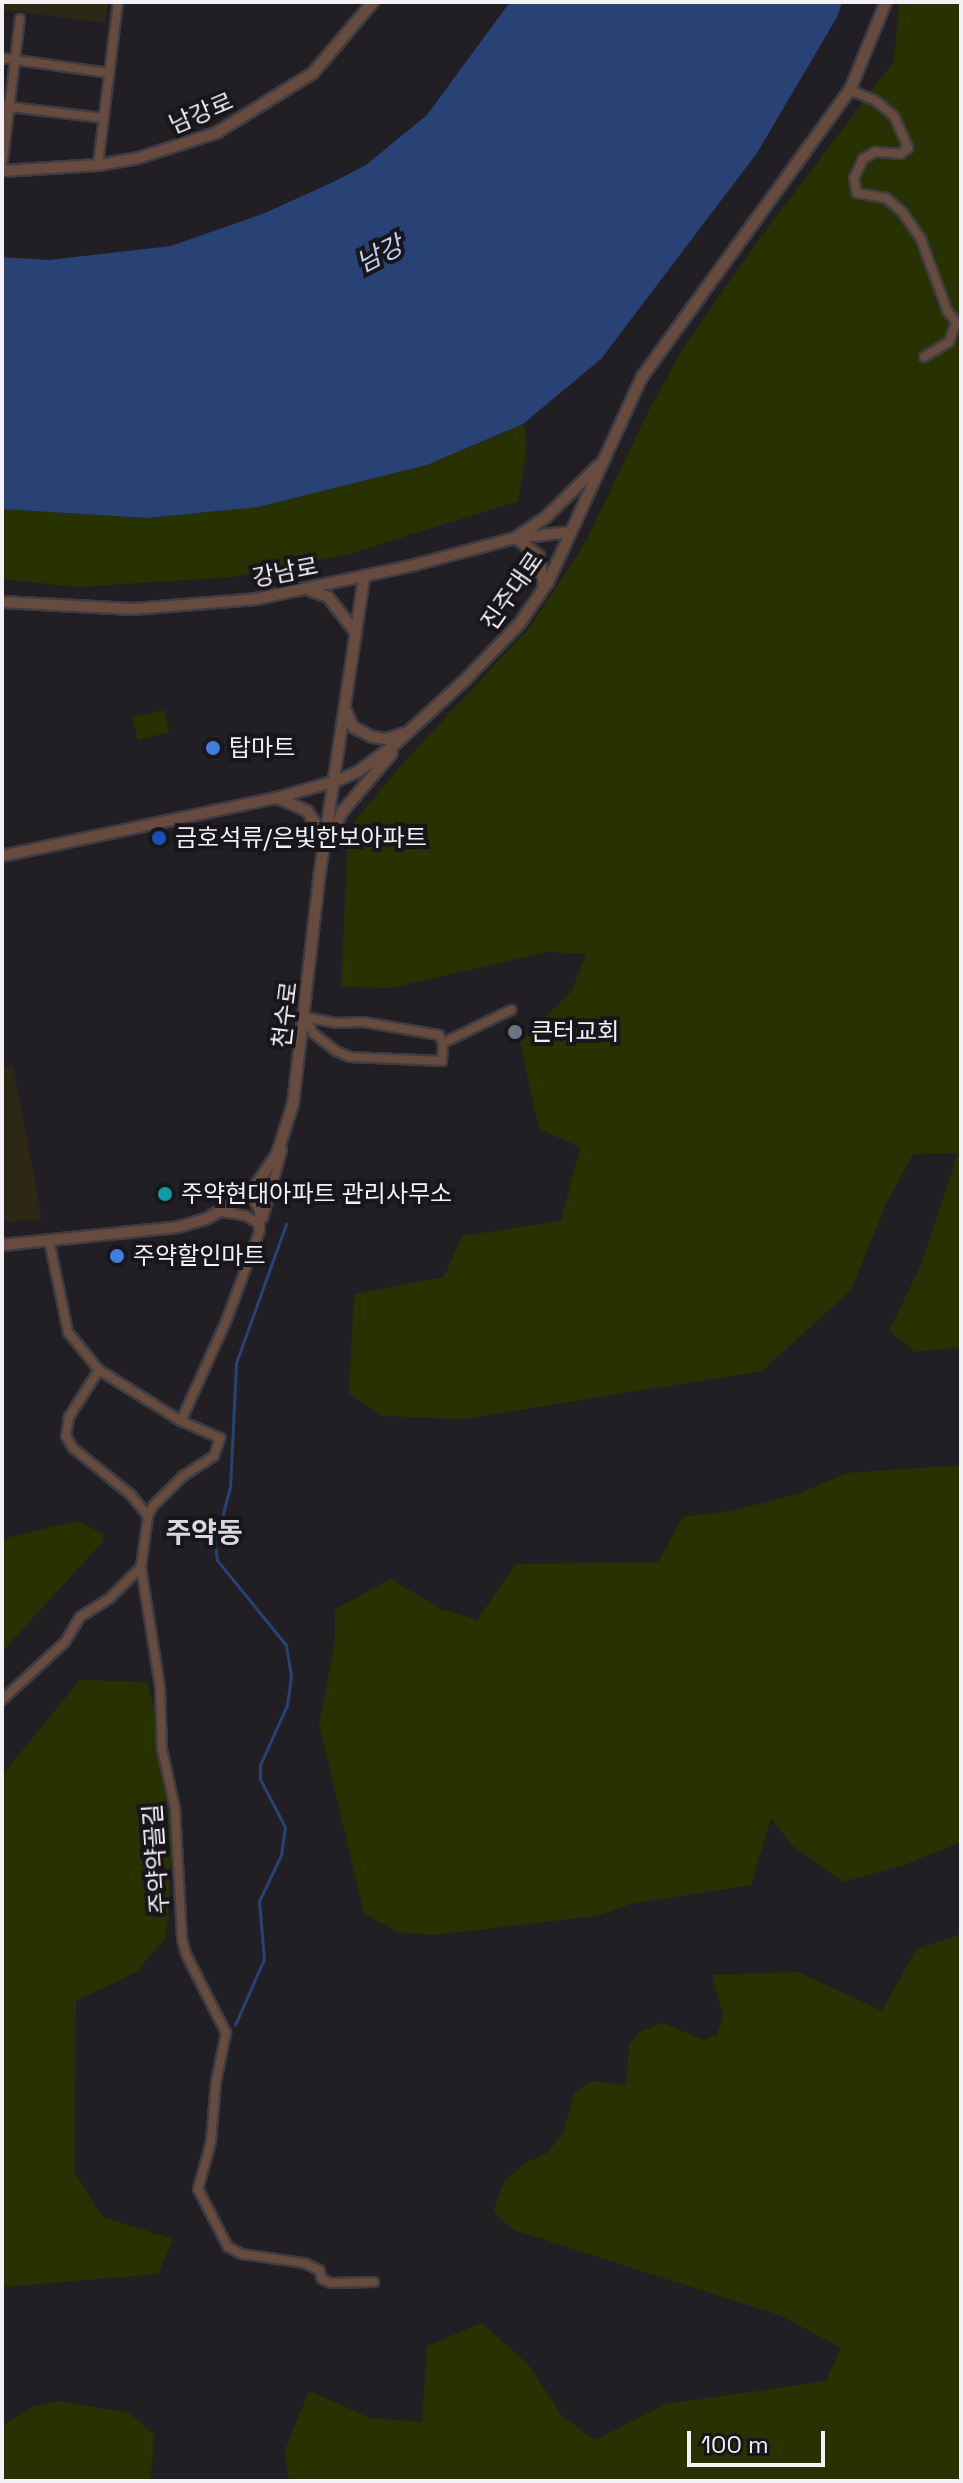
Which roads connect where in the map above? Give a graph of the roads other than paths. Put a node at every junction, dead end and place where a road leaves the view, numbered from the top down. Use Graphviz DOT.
graph roads {
  1 [pos="118,2"];
  2 [pos="373,2"];
  3 [pos="886,2"];
  4 [pos="20,19"];
  5 [pos="2,58"];
  6 [pos="15,60"];
  7 [pos="109,73"];
  8 [pos="850,90"];
  9 [pos="6,106"];
  10 [pos="103,118"];
  11 [pos="98,165"];
  12 [pos="2,169"];
  13 [pos="924,357"];
  14 [pos="603,461"];
  15 [pos="571,532"];
  16 [pos="515,538"];
  17 [pos="364,577"];
  18 [pos="544,587"];
  19 [pos="307,590"];
  20 [pos="2,602"];
  21 [pos="356,633"];
  22 [pos="345,707"];
  23 [pos="415,728"];
  24 [pos="336,781"];
  25 [pos="276,798"];
  26 [pos="2,856"];
  27 [pos="320,872"];
  28 [pos="511,1010"];
  29 [pos="305,1017"];
  30 [pos="443,1043"];
  31 [pos="293,1104"];
  32 [pos="250,1194"];
  33 [pos="222,1212"];
  34 [pos="260,1230"];
  35 [pos="49,1240"];
  36 [pos="2,1245"];
  37 [pos="99,1370"];
  38 [pos="181,1421"];
  39 [pos="148,1516"];
  40 [pos="141,1567"];
  41 [pos="2,1700"];
  42 [pos="374,2282"];
  1 -- 7 [label="street"];
  2 -- 11 [label="street, 남강로"];
  3 -- 8 [label="street, 진주대로"];
  4 -- 6 [label="street, 남강로"];
  5 -- 6 [label="street"];
  6 -- 7 [label="street"];
  6 -- 9 [label="street, 남강로"];
  7 -- 10 [label="street"];
  8 -- 13 [label="street"];
  8 -- 14 [label="street, 진주대로"];
  9 -- 10 [label="street"];
  9 -- 12 [label="street, 남강로"];
  10 -- 11 [label="street"];
  11 -- 12 [label="street, 남강로"];
  14 -- 15 [label="street, 진주대로"];
  14 -- 16 [label="street"];
  15 -- 16 [label="street, 강남로"];
  15 -- 18 [label="street, 진주대로"];
  16 -- 17 [label="street, 강남로"];
  16 -- 18 [label="street"];
  17 -- 19 [label="street, 강남로"];
  17 -- 21 [label="street, 천수로"];
  18 -- 23 [label="street, 진주대로"];
  19 -- 20 [label="street, 강남로"];
  19 -- 21 [label="street"];
  21 -- 22 [label="street, 천수로"];
  22 -- 23 [label="street"];
  22 -- 24 [label="street, 천수로"];
  23 -- 24 [label="street, 진주대로"];
  23 -- 27 [label="street"];
  24 -- 25 [label="street, 진주대로"];
  24 -- 27 [label="street, 천수로"];
  25 -- 26 [label="street, 진주대로"];
  25 -- 27 [label="street"];
  27 -- 29 [label="street, 천수로"];
  28 -- 30 [label="street"];
  29 -- 30 [label="street"];
  29 -- 30 [label="street"];
  29 -- 31 [label="street, 천수로"];
  31 -- 32 [label="street, 천수로"];
  31 -- 34 [label="street"];
  32 -- 33 [label="street, 천수로"];
  32 -- 34 [label="street"];
  33 -- 34 [label="street"];
  33 -- 35 [label="street, 천수로"];
  34 -- 38 [label="street"];
  35 -- 36 [label="street, 천수로"];
  35 -- 37 [label="street"];
  37 -- 38 [label="street"];
  37 -- 39 [label="street"];
  38 -- 39 [label="street"];
  39 -- 40 [label="street, 주약약골길"];
  40 -- 41 [label="street"];
  40 -- 42 [label="street, 주약약골길"];
}
